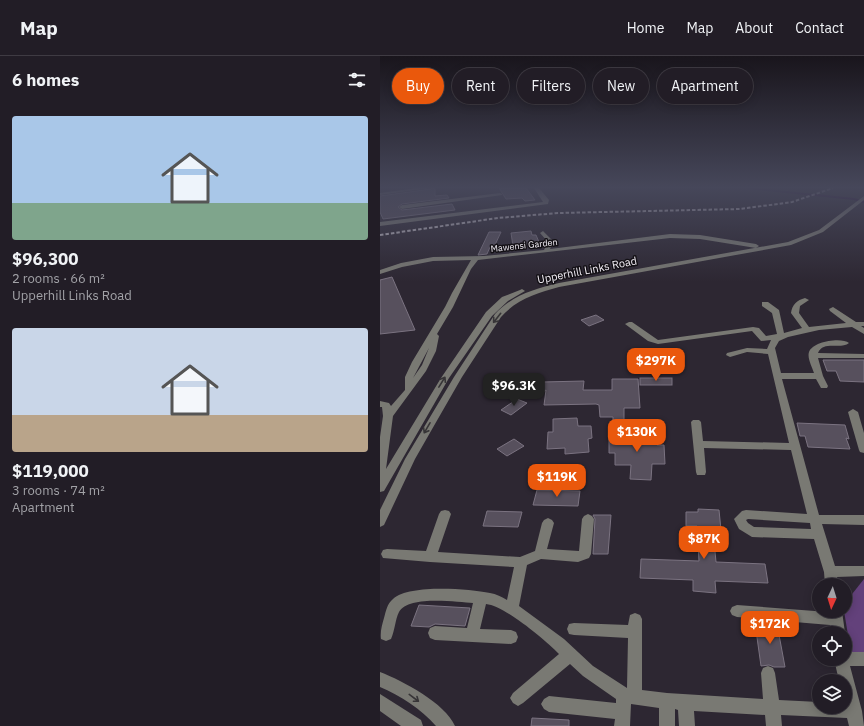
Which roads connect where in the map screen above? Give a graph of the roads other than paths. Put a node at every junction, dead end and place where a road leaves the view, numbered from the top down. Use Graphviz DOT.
graph roads {
  1 [pos="417,219"];
  2 [pos="828,219"];
  3 [pos="838,219"];
  4 [pos="380,224"];
  5 [pos="543,234"];
  6 [pos="710,239"];
  7 [pos="756,246"];
  8 [pos="547,251"];
  9 [pos="739,252"];
  10 [pos="718,256"];
  11 [pos="476,258"];
  12 [pos="380,272"];
  13 [pos="805,300"];
  14 [pos="765,304"];
  15 [pos="833,309"];
  16 [pos="629,324"];
  17 [pos="852,324"];
  18 [pos="864,324"];
  19 [pos="808,330"];
  20 [pos="864,332"];
  21 [pos="781,336"];
  22 [pos="845,343"];
  23 [pos="772,352"];
  24 [pos="730,355"];
  25 [pos="813,355"];
  26 [pos="864,356"];
  27 [pos="777,376"];
  28 [pos="819,376"];
  29 [pos="824,386"];
  30 [pos="380,404"];
  31 [pos="853,412"];
  32 [pos="388,416"];
  33 [pos="696,422"];
  34 [pos="698,444"];
  35 [pos="796,447"];
  36 [pos="864,450"];
  37 [pos="701,472"];
  38 [pos="380,488"];
  39 [pos="445,514"];
  40 [pos="588,519"];
  41 [pos="815,519"];
  42 [pos="380,520"];
  43 [pos="864,520"];
  44 [pos="548,523"];
  45 [pos="819,534"];
  46 [pos="387,554"];
  47 [pos="540,554"];
  48 [pos="430,557"];
  49 [pos="521,562"];
  50 [pos="864,571"];
  51 [pos="830,572"];
  52 [pos="831,578"];
  53 [pos="481,598"];
  54 [pos="512,608"];
  55 [pos="737,611"];
  56 [pos="812,614"];
  57 [pos="574,629"];
  58 [pos="435,633"];
  59 [pos="386,634"];
  60 [pos="472,635"];
  61 [pos="511,637"];
  62 [pos="570,654"];
  63 [pos="852,659"];
  64 [pos="864,659"];
  65 [pos="843,666"];
  66 [pos="768,673"];
  67 [pos="380,679"];
  68 [pos="629,696"];
  69 [pos="518,698"];
  70 [pos="667,701"];
  71 [pos="380,702"];
  72 [pos="686,703"];
  73 [pos="549,704"];
  74 [pos="772,707"];
  75 [pos="854,711"];
  76 [pos="623,719"];
  77 [pos="415,726"];
  78 [pos="447,726"];
  79 [pos="667,726"];
  80 [pos="687,726"];
  81 [pos="774,726"];
  82 [pos="857,726"];
  1 -- 4 [label="street"];
  2 -- 7 [label="street, Upperhill Links Road"];
  3 -- 9 [label="street, Upperhill Links Road"];
  5 -- 8 [label="street"];
  6 -- 7 [label="street"];
  6 -- 8 [label="street, Mawensi Garden"];
  6 -- 9 [label="street"];
  6 -- 10 [label="street"];
  7 -- 9 [label="street, Upperhill Links Road"];
  8 -- 11 [label="street, Mawensi Garden"];
  9 -- 10 [label="street, Upperhill Links Road"];
  38 -- 10 [label="street, Upperhill Links Road, one-way"];
  10 -- 42 [label="street, Upperhill Links Road, one-way"];
  11 -- 12 [label="street, Mawensi Garden"];
  11 -- 32 [label="street"];
  13 -- 19 [label="street"];
  14 -- 21 [label="street"];
  15 -- 17 [label="street"];
  16 -- 21 [label="street"];
  17 -- 18 [label="street"];
  17 -- 19 [label="street"];
  17 -- 20 [label="street"];
  19 -- 21 [label="street"];
  21 -- 23 [label="street"];
  22 -- 25 [label="street"];
  23 -- 24 [label="street"];
  23 -- 27 [label="street"];
  25 -- 26 [label="street"];
  25 -- 28 [label="street"];
  27 -- 28 [label="street"];
  27 -- 35 [label="street"];
  28 -- 29 [label="street"];
  30 -- 32 [label="street"];
  31 -- 36 [label="street"];
  32 -- 38 [label="street"];
  33 -- 34 [label="street"];
  34 -- 35 [label="street"];
  34 -- 37 [label="street"];
  35 -- 41 [label="street"];
  39 -- 48 [label="street"];
  40 -- 47 [label="street"];
  41 -- 43 [label="street"];
  41 -- 45 [label="street"];
  41 -- 45 [label="street"];
  44 -- 47 [label="street"];
  45 -- 51 [label="street"];
  46 -- 48 [label="street"];
  47 -- 49 [label="street"];
  48 -- 49 [label="street"];
  49 -- 54 [label="street"];
  50 -- 51 [label="street"];
  51 -- 52 [label="street"];
  53 -- 54 [label="street"];
  53 -- 59 [label="street"];
  53 -- 60 [label="street"];
  54 -- 62 [label="street"];
  55 -- 56 [label="street"];
  57 -- 68 [label="street"];
  58 -- 60 [label="street"];
  60 -- 61 [label="street"];
  62 -- 68 [label="street"];
  62 -- 69 [label="street"];
  63 -- 64 [label="street"];
  65 -- 75 [label="street"];
  66 -- 74 [label="street"];
  67 -- 78 [label="street, one-way"];
  68 -- 70 [label="street"];
  68 -- 76 [label="street"];
  70 -- 72 [label="street"];
  70 -- 79 [label="street"];
  71 -- 77 [label="street"];
  72 -- 74 [label="street"];
  72 -- 80 [label="street"];
  73 -- 76 [label="street"];
  74 -- 75 [label="street"];
  74 -- 81 [label="street"];
  75 -- 82 [label="street"];
}
